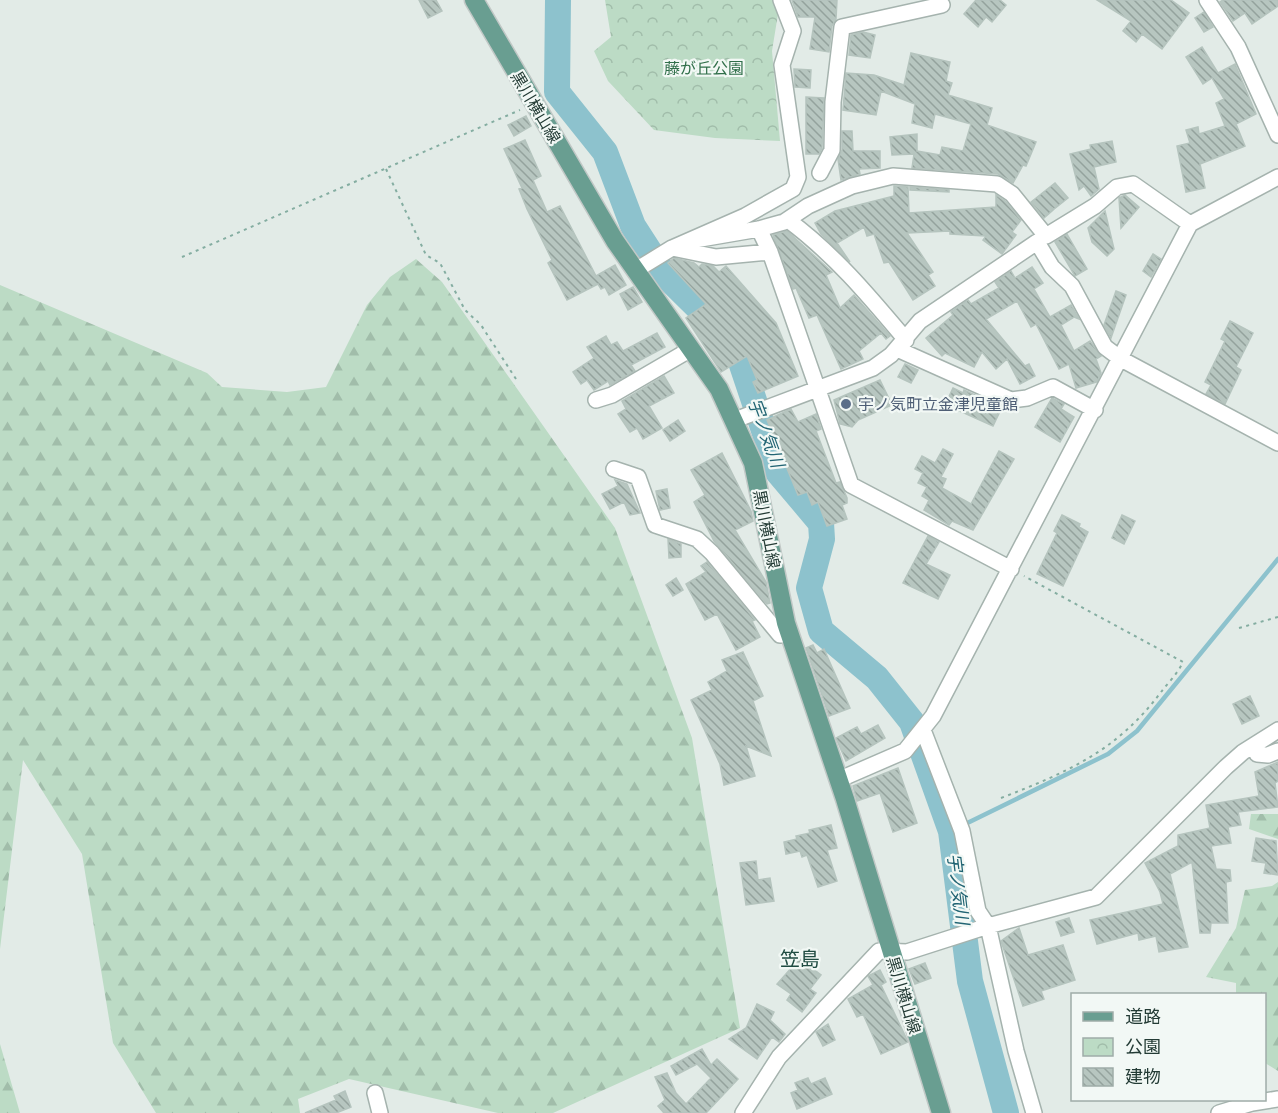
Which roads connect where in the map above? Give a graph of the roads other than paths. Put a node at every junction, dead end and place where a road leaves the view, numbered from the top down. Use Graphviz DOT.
graph roads {
  1 [pos="474,0"];
  2 [pos="781,0"];
  3 [pos="1208,0"];
  4 [pos="914,6"];
  5 [pos="942,6"];
  6 [pos="1278,135"];
  7 [pos="820,173"];
  8 [pos="798,177"];
  9 [pos="1278,177"];
  10 [pos="835,194"];
  11 [pos="788,220"];
  12 [pos="1190,224"];
  13 [pos="759,229"];
  14 [pos="688,241"];
  15 [pos="666,252"];
  16 [pos="770,252"];
  17 [pos="640,267"];
  18 [pos="902,344"];
  19 [pos="691,349"];
  20 [pos="1121,359"];
  21 [pos="817,390"];
  22 [pos="596,400"];
  23 [pos="1095,410"];
  24 [pos="749,415"];
  25 [pos="1278,443"];
  26 [pos="614,469"];
  27 [pos="1011,569"];
  28 [pos="789,634"];
  29 [pos="1278,730"];
  30 [pos="922,731"];
  31 [pos="1278,751"];
  32 [pos="1257,754"];
  33 [pos="838,780"];
  34 [pos="981,928"];
  35 [pos="891,951"];
  36 [pos="375,1093"];
  37 [pos="1265,1101"];
  38 [pos="380,1113"];
  39 [pos="743,1113"];
  40 [pos="941,1113"];
  41 [pos="1034,1113"];
  42 [pos="1219,1113"];
  1 -- 17 [label="main road, 黒川横山線"];
  2 -- 8 [label="street"];
  3 -- 6 [label="street"];
  4 -- 5 [label="street"];
  4 -- 7 [label="street"];
  7 -- 8 [label="street"];
  7 -- 10 [label="street"];
  8 -- 14 [label="street"];
  9 -- 12 [label="street"];
  10 -- 11 [label="street"];
  10 -- 12 [label="street"];
  11 -- 13 [label="street"];
  11 -- 18 [label="street"];
  12 -- 20 [label="street"];
  13 -- 14 [label="street"];
  13 -- 16 [label="street"];
  14 -- 15 [label="street"];
  15 -- 16 [label="street"];
  15 -- 17 [label="street"];
  16 -- 21 [label="street"];
  17 -- 19 [label="main road, 黒川横山線"];
  18 -- 20 [label="street"];
  18 -- 21 [label="street"];
  18 -- 23 [label="street"];
  19 -- 22 [label="street"];
  19 -- 24 [label="main road, 黒川横山線"];
  20 -- 23 [label="street"];
  20 -- 25 [label="street"];
  21 -- 24 [label="street"];
  21 -- 27 [label="street"];
  23 -- 27 [label="street"];
  24 -- 28 [label="main road, 黒川横山線"];
  26 -- 28 [label="street"];
  27 -- 30 [label="street"];
  28 -- 33 [label="main road, 黒川横山線"];
  29 -- 34 [label="street"];
  30 -- 33 [label="street"];
  30 -- 34 [label="street"];
  31 -- 32 [label="street"];
  33 -- 35 [label="main road, 黒川横山線"];
  34 -- 35 [label="street"];
  34 -- 41 [label="street"];
  35 -- 39 [label="street"];
  35 -- 40 [label="main road, 黒川横山線"];
  36 -- 38 [label="street"];
  37 -- 42 [label="street"];
}
